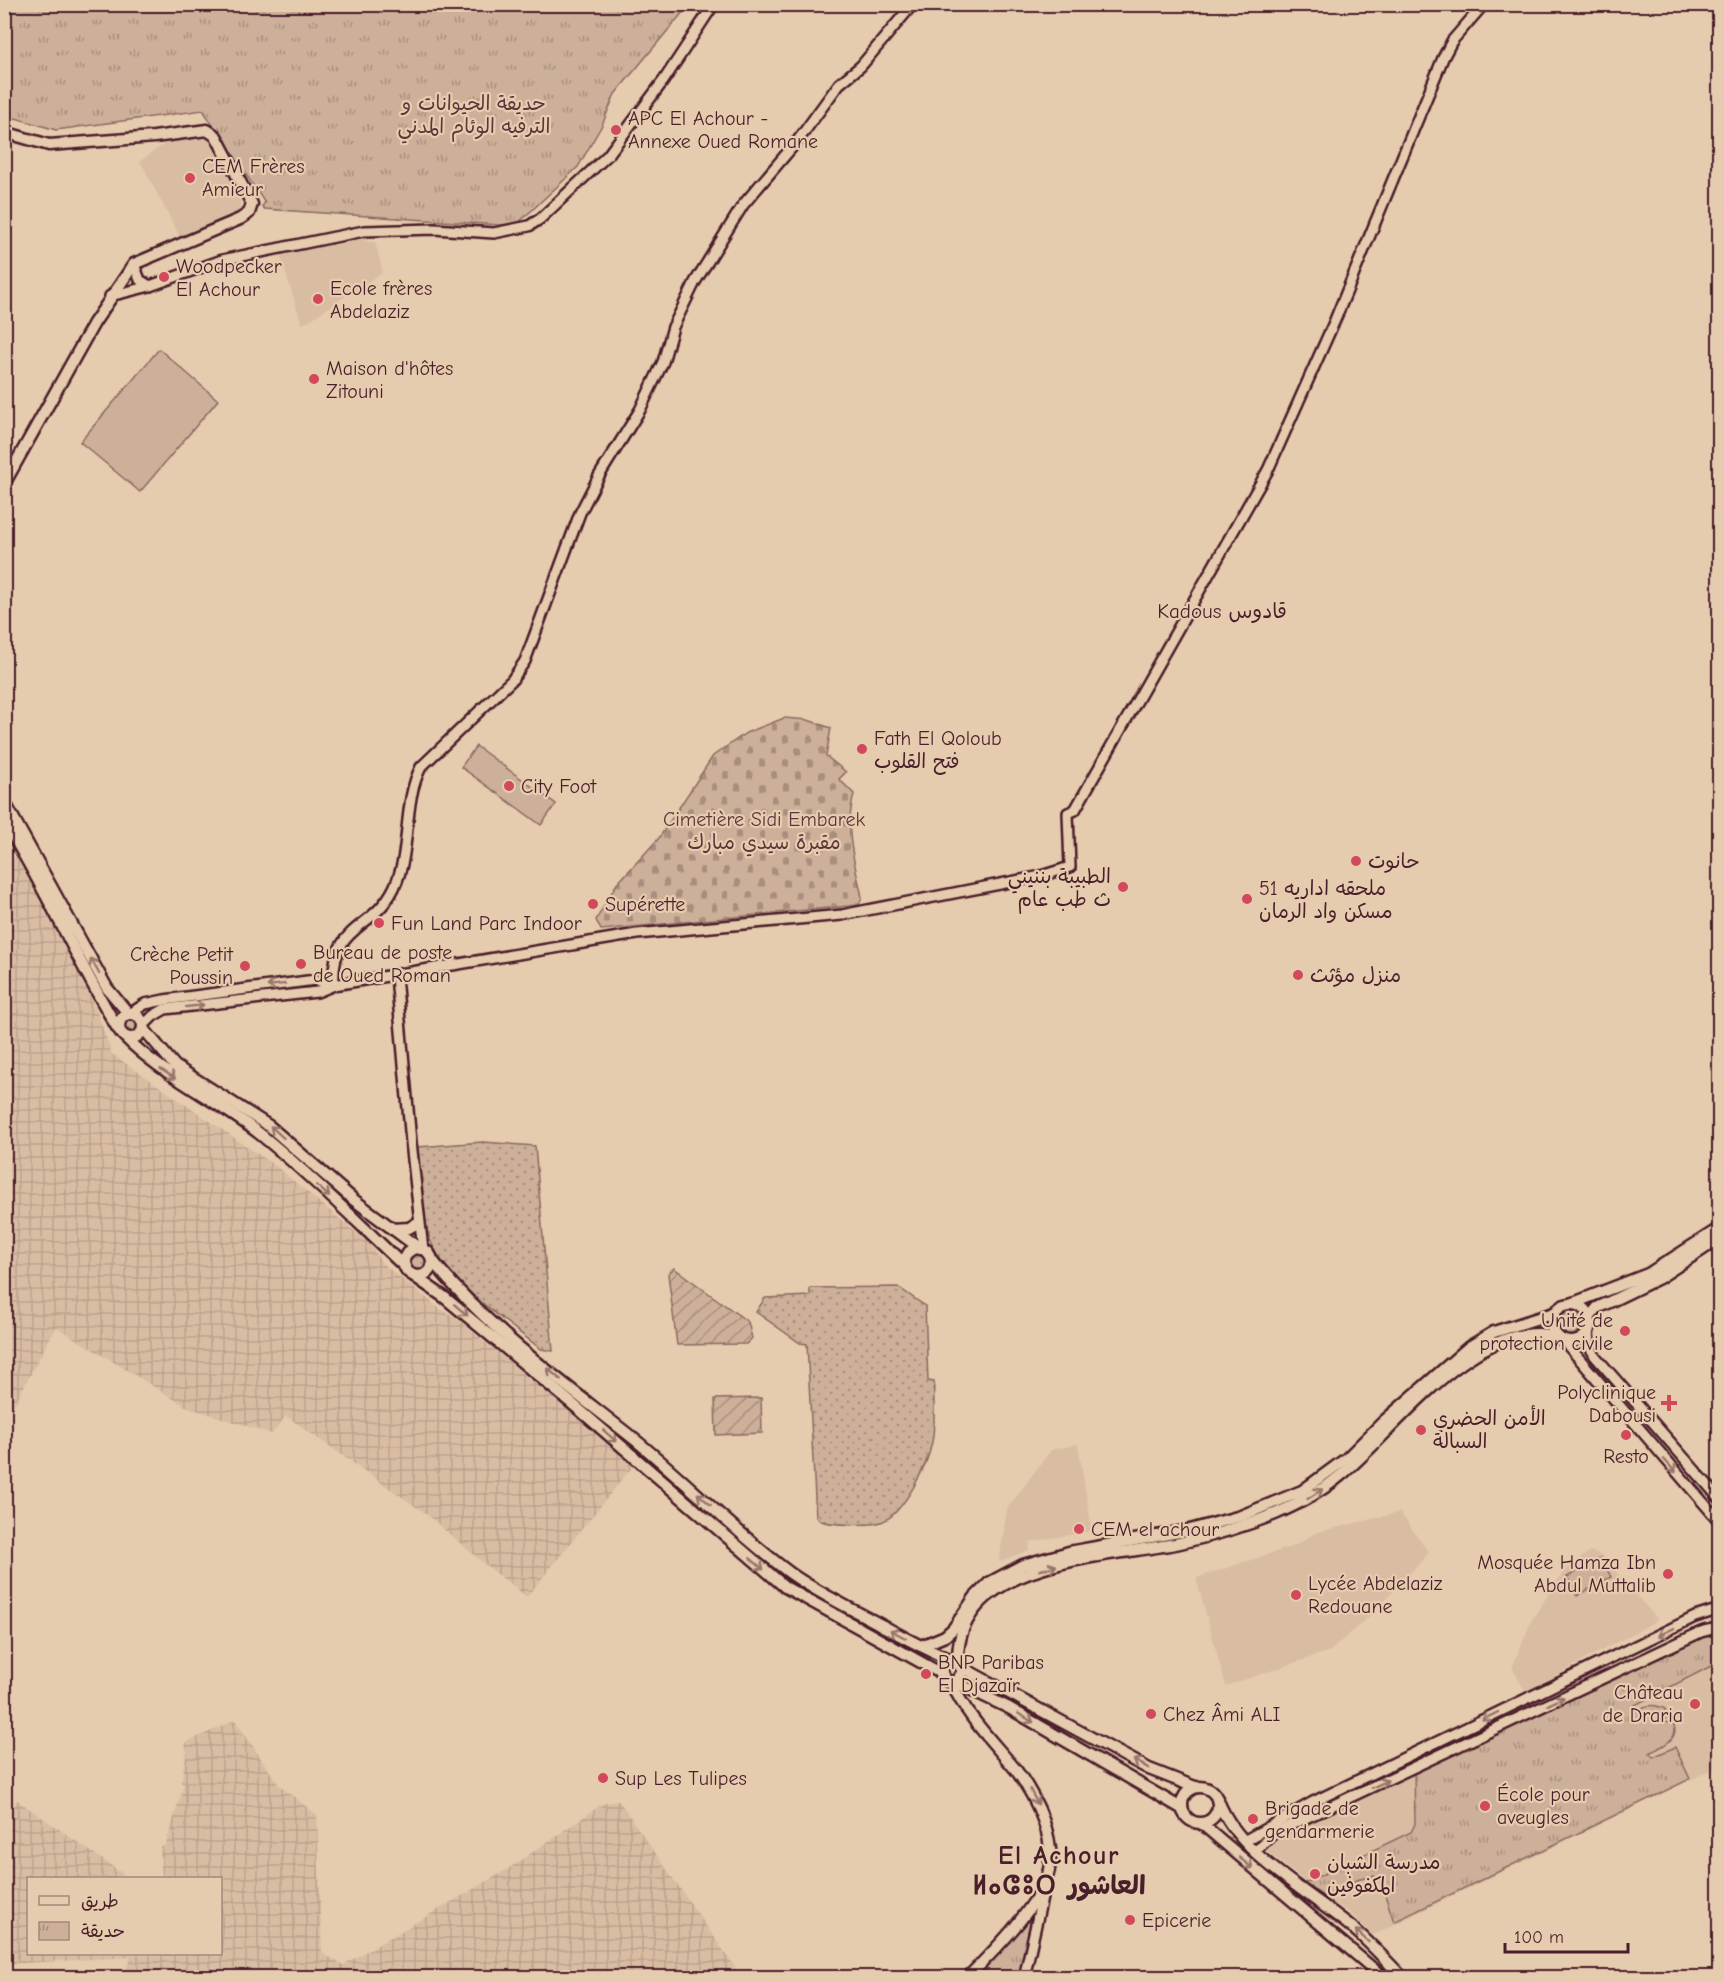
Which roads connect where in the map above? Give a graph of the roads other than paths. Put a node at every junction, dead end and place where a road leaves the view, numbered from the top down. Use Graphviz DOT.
graph roads {
  1 [pos="714,4"];
  2 [pos="913,4"];
  3 [pos="1484,4"];
  4 [pos="4,132"];
  5 [pos="134,264"];
  6 [pos="150,286"];
  7 [pos="110,296"];
  8 [pos="4,484"];
  9 [pos="4,801"];
  10 [pos="4,821"];
  11 [pos="396,976"];
  12 [pos="334,985"];
  13 [pos="165,1004"];
  14 [pos="130,1013"];
  15 [pos="143,1027"];
  16 [pos="121,1033"];
  17 [pos="419,1222"];
  18 [pos="1719,1228"];
  19 [pos="391,1229"];
  20 [pos="1719,1238"];
  21 [pos="422,1249"];
  22 [pos="432,1260"];
  23 [pos="405,1268"];
  24 [pos="414,1276"];
  25 [pos="1571,1304"];
  26 [pos="1554,1313"];
  27 [pos="1589,1318"];
  28 [pos="1588,1331"];
  29 [pos="1561,1339"];
  30 [pos="1719,1499"];
  31 [pos="1719,1522"];
  32 [pos="1719,1609"];
  33 [pos="1719,1627"];
  34 [pos="921,1646"];
  35 [pos="957,1664"];
  36 [pos="942,1674"];
  37 [pos="953,1682"];
  38 [pos="1195,1787"];
  39 [pos="1218,1800"];
  40 [pos="1181,1808"];
  41 [pos="1202,1824"];
  42 [pos="1244,1841"];
  43 [pos="1255,1851"];
  44 [pos="1047,1877"];
  45 [pos="967,1977"];
  46 [pos="1024,1977"];
  47 [pos="1384,1977"];
  48 [pos="1403,1977"];
  1 -- 6 [label="street"];
  2 -- 12 [label="street"];
  3 -- 11 [label="street"];
  4 -- 5 [label="main road"];
  5 -- 6 [label="street"];
  5 -- 7 [label="main road"];
  6 -- 7 [label="street"];
  7 -- 8 [label="main road"];
  14 -- 9 [label="main road, one-way"];
  10 -- 16 [label="main road"];
  11 -- 12 [label="street"];
  11 -- 17 [label="street"];
  12 -- 13 [label="street"];
  13 -- 14 [label="street"];
  13 -- 15 [label="street"];
  14 -- 15 [label="main road"];
  14 -- 16 [label="main road"];
  15 -- 16 [label="main road"];
  19 -- 15 [label="main road, one-way"];
  16 -- 23 [label="main road, one-way"];
  17 -- 19 [label="main road"];
  17 -- 21 [label="street"];
  18 -- 25 [label="main road"];
  19 -- 21 [label="main road"];
  20 -- 27 [label="main road"];
  21 -- 22 [label="main road"];
  21 -- 23 [label="main road"];
  22 -- 24 [label="main road"];
  34 -- 22 [label="main road, one-way"];
  23 -- 24 [label="main road"];
  24 -- 36 [label="main road, one-way"];
  25 -- 26 [label="main road"];
  25 -- 27 [label="main road"];
  26 -- 29 [label="main road"];
  26 -- 34 [label="main road"];
  27 -- 28 [label="main road"];
  28 -- 29 [label="main road"];
  28 -- 30 [label="street"];
  29 -- 31 [label="street, one-way"];
  35 -- 29 [label="main road, one-way"];
  32 -- 42 [label="street, one-way"];
  43 -- 33 [label="street, one-way"];
  34 -- 35 [label="main road"];
  35 -- 36 [label="main road"];
  35 -- 37 [label="main road"];
  38 -- 35 [label="main road, one-way"];
  36 -- 37 [label="main road"];
  37 -- 40 [label="main road, one-way"];
  37 -- 44 [label="main road, one-way"];
  38 -- 39 [label="main road"];
  38 -- 40 [label="main road"];
  39 -- 41 [label="main road"];
  39 -- 42 [label="main road"];
  40 -- 41 [label="main road"];
  41 -- 47 [label="main road, one-way"];
  42 -- 43 [label="main road"];
  48 -- 43 [label="main road, one-way"];
  44 -- 45 [label="main road"];
  44 -- 46 [label="street"];
}
